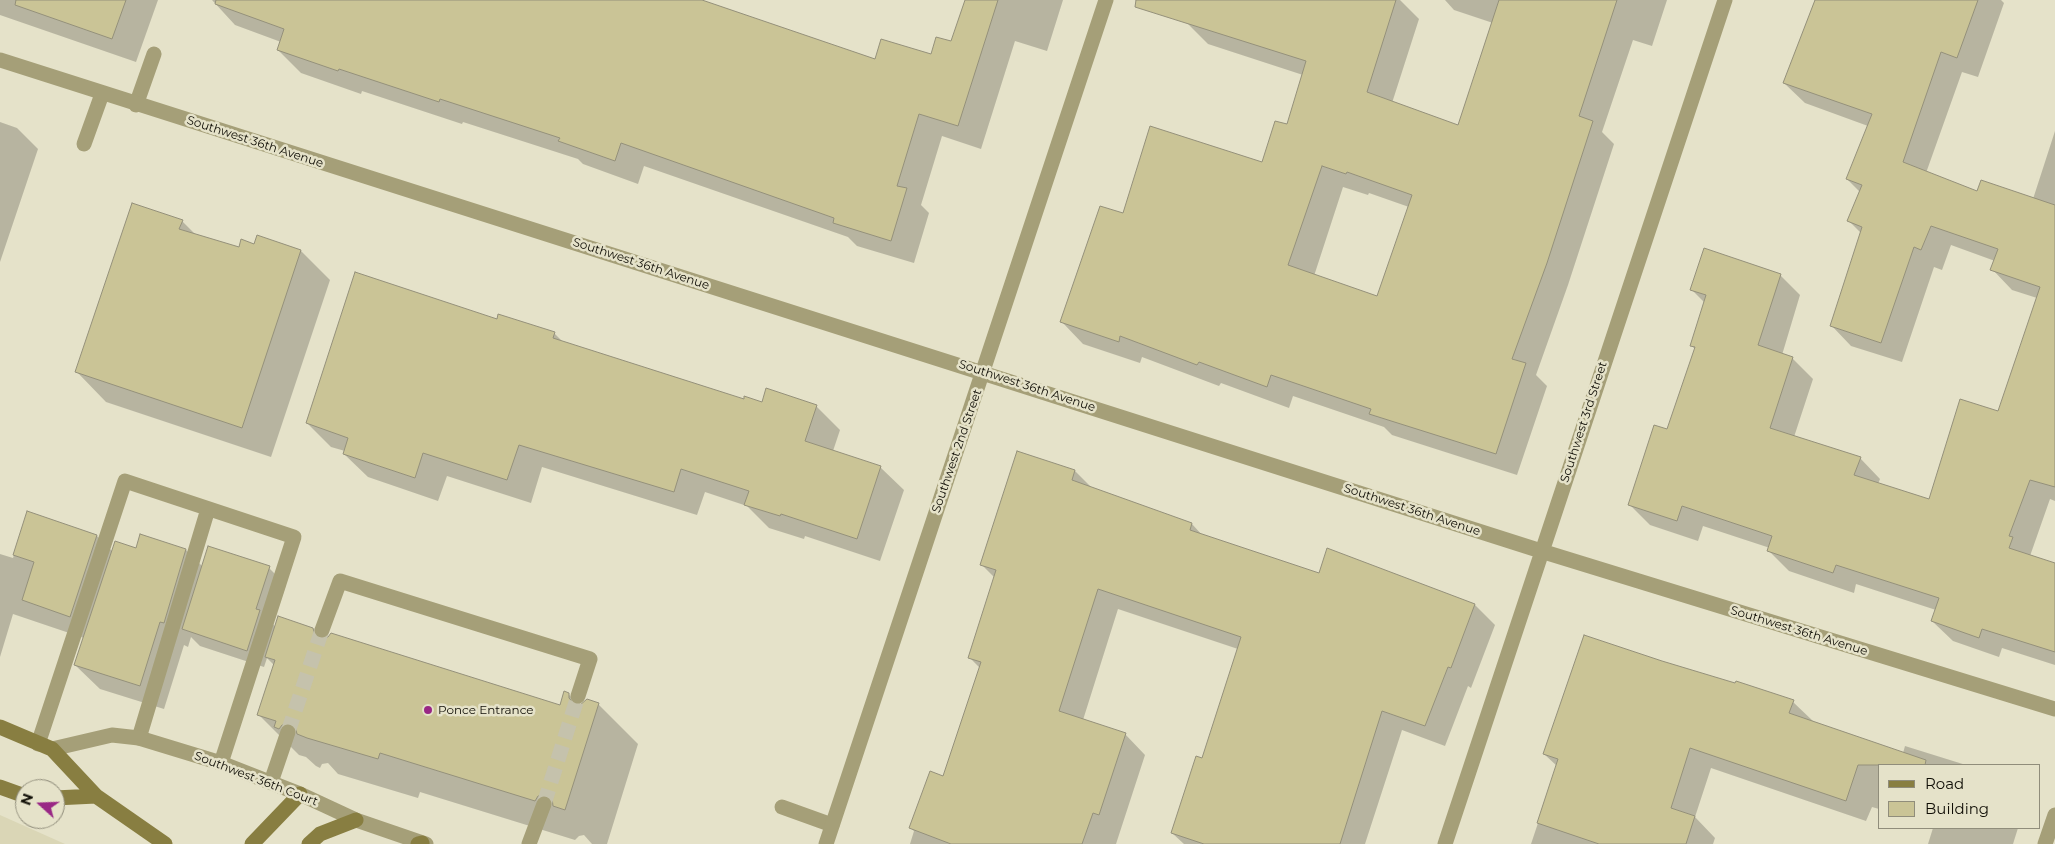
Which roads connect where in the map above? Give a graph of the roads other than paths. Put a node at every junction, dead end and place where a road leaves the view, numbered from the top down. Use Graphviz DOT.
graph roads {
  1 [pos="1106,0"];
  2 [pos="1725,0"];
  3 [pos="154,54"];
  4 [pos="0,60"];
  5 [pos="102,94"];
  6 [pos="136,105"];
  7 [pos="84,144"];
  8 [pos="984,373"];
  9 [pos="208,509"];
  10 [pos="1541,551"];
  11 [pos="322,630"];
  12 [pos="578,696"];
  13 [pos="2055,709"];
  14 [pos="0,727"];
  15 [pos="288,732"];
  16 [pos="138,738"];
  17 [pos="45,746"];
  18 [pos="221,763"];
  19 [pos="271,782"];
  20 [pos="0,787"];
  21 [pos="15,792"];
  22 [pos="300,794"];
  23 [pos="96,796"];
  24 [pos="65,798"];
  25 [pos="544,804"];
  26 [pos="782,807"];
  27 [pos="2055,815"];
  28 [pos="356,820"];
  29 [pos="832,825"];
  30 [pos="165,844"];
  31 [pos="252,844"];
  32 [pos="309,844"];
  33 [pos="422,844"];
  34 [pos="529,844"];
  35 [pos="826,844"];
  36 [pos="1445,844"];
  37 [pos="2046,844"];
  1 -- 8 [label="street, Southwest 2nd Street"];
  2 -- 10 [label="street, Southwest 3rd Street"];
  3 -- 6 [label="street"];
  4 -- 5 [label="street, Southwest 36th Avenue"];
  5 -- 6 [label="street, Southwest 36th Avenue"];
  5 -- 7 [label="street"];
  6 -- 8 [label="street, Southwest 36th Avenue"];
  8 -- 10 [label="street, Southwest 36th Avenue"];
  8 -- 29 [label="street, Southwest 2nd Street"];
  9 -- 16 [label="street"];
  9 -- 17 [label="street"];
  9 -- 18 [label="street"];
  10 -- 13 [label="street, Southwest 36th Avenue"];
  10 -- 36 [label="street, Southwest 3rd Street"];
  11 -- 12 [label="street"];
  14 -- 17 [label="street"];
  15 -- 19 [label="street"];
  16 -- 17 [label="street, Southwest 36th Court"];
  16 -- 18 [label="street, Southwest 36th Court"];
  17 -- 23 [label="street"];
  18 -- 19 [label="street, Southwest 36th Court"];
  19 -- 22 [label="street, Southwest 36th Court"];
  20 -- 21 [label="street"];
  22 -- 28 [label="street, Southwest 36th Court"];
  22 -- 31 [label="street"];
  23 -- 24 [label="street"];
  23 -- 30 [label="street"];
  25 -- 34 [label="street"];
  26 -- 29 [label="street"];
  27 -- 37 [label="street"];
  28 -- 32 [label="street"];
  28 -- 33 [label="street, Southwest 36th Court"];
  29 -- 35 [label="street, Southwest 2nd Street"];
}
